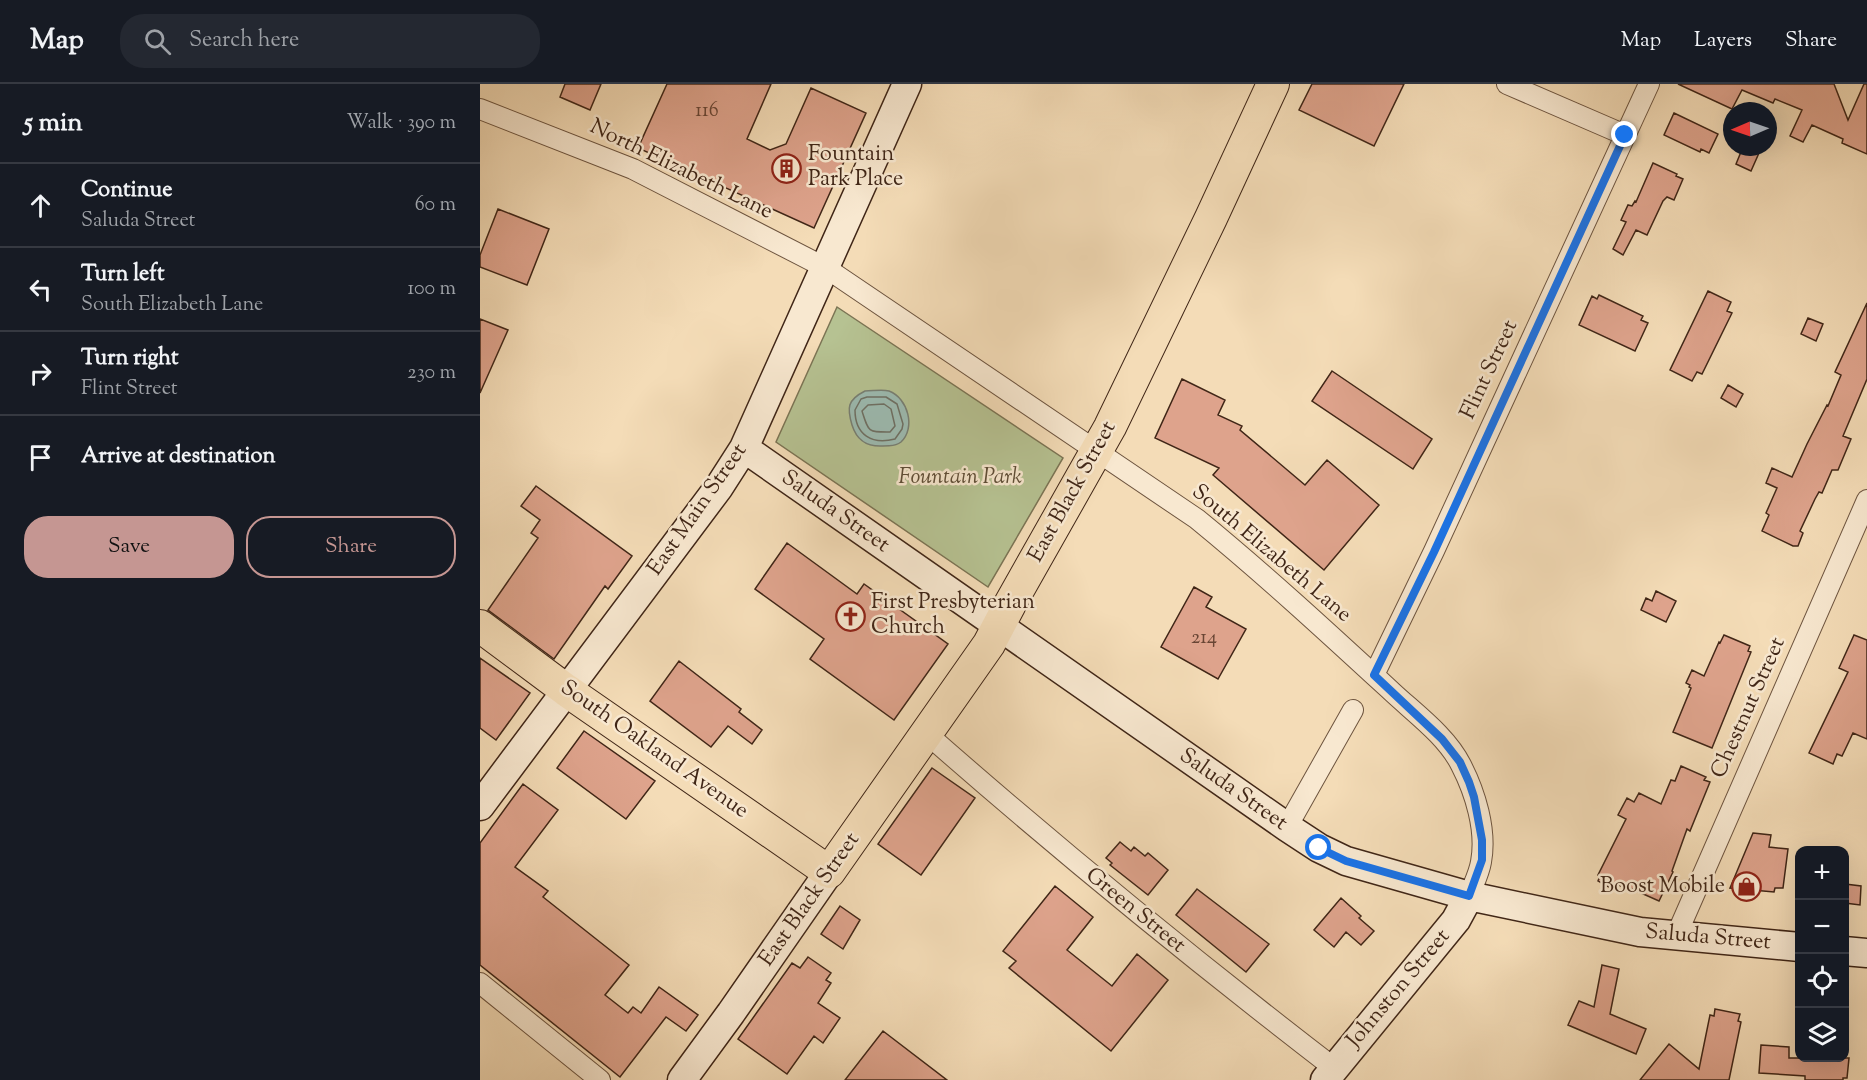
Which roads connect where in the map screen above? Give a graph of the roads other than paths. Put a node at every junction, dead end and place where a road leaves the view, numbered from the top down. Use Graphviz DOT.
graph roads {
  1 [pos="907,84"];
  2 [pos="1273,84"];
  3 [pos="1507,84"];
  4 [pos="1649,84"];
  5 [pos="480,109"];
  6 [pos="1625,135"];
  7 [pos="826,268"];
  8 [pos="744,448"];
  9 [pos="1095,451"];
  10 [pos="1867,500"];
  11 [pos="480,626"];
  12 [pos="999,627"];
  13 [pos="1374,675"];
  14 [pos="566,690"];
  15 [pos="1353,710"];
  16 [pos="927,734"];
  17 [pos="480,806"];
  18 [pos="1287,827"];
  19 [pos="830,872"];
  20 [pos="1469,896"];
  21 [pos="1676,936"];
  22 [pos="1795,947"];
  23 [pos="1849,951"];
  24 [pos="1867,952"];
  25 [pos="480,983"];
  26 [pos="1336,1076"];
  27 [pos="600,1080"];
  28 [pos="682,1080"];
  1 -- 7 [label="main road, East Main Street"];
  2 -- 9 [label="main road, East Black Street"];
  3 -- 6 [label="street"];
  4 -- 6 [label="street, Flint Street"];
  5 -- 7 [label="street, North Elizabeth Lane"];
  6 -- 13 [label="street, Flint Street"];
  7 -- 8 [label="main road, East Main Street"];
  7 -- 9 [label="street, South Elizabeth Lane"];
  8 -- 12 [label="main road, Saluda Street"];
  8 -- 14 [label="main road, East Main Street"];
  9 -- 12 [label="main road, East Black Street"];
  9 -- 13 [label="street, South Elizabeth Lane"];
  10 -- 21 [label="street, Chestnut Street"];
  11 -- 14 [label="main road, South Oakland Avenue"];
  12 -- 16 [label="main road, East Black Street"];
  12 -- 18 [label="main road, Saluda Street"];
  13 -- 20 [label="street, South Elizabeth Lane"];
  14 -- 17 [label="main road, East Main Street"];
  14 -- 19 [label="main road, South Oakland Avenue"];
  15 -- 18 [label="street"];
  16 -- 19 [label="main road, East Black Street"];
  16 -- 26 [label="street, Green Street"];
  18 -- 20 [label="main road, Saluda Street"];
  19 -- 28 [label="main road, East Black Street"];
  20 -- 21 [label="main road, Saluda Street"];
  20 -- 26 [label="main road, Johnston Street"];
  21 -- 22 [label="main road, Saluda Street"];
  23 -- 24 [label="main road"];
  25 -- 27 [label="street"];
}
